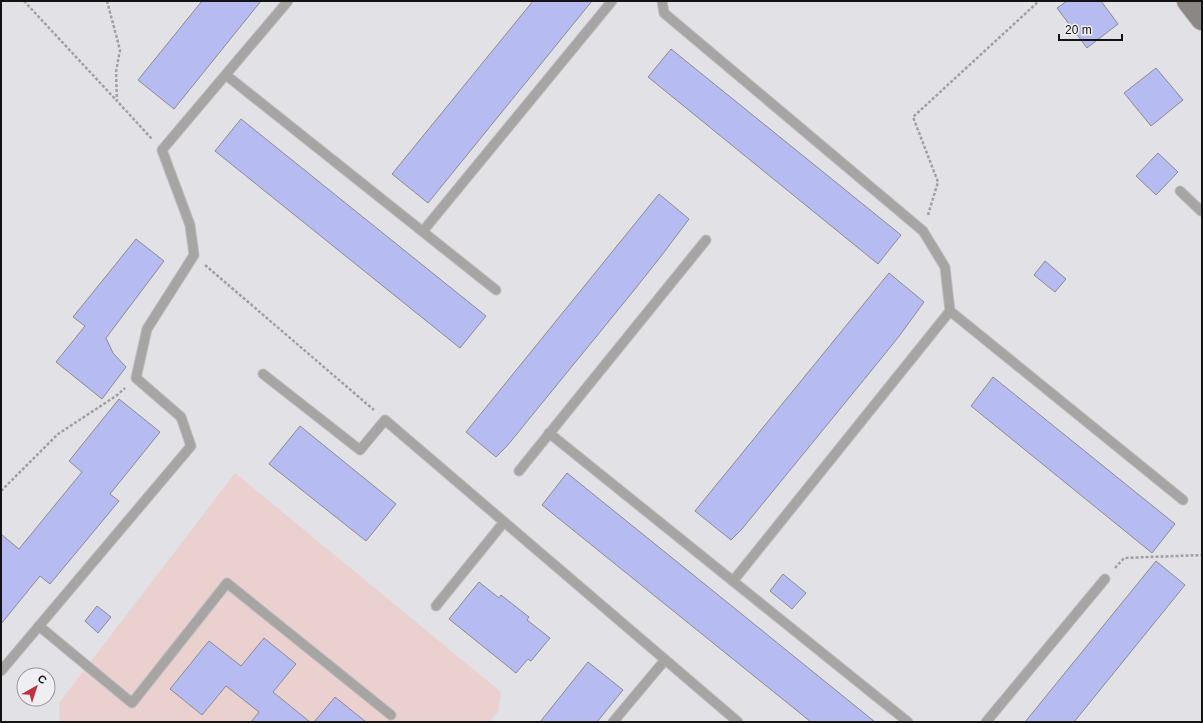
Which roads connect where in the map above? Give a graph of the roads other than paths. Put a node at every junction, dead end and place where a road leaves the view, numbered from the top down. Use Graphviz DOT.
graph roads {
  1 [pos="288,1"];
  2 [pos="612,1"];
  3 [pos="662,1"];
  4 [pos="1188,1"];
  5 [pos="1202,19"];
  6 [pos="226,75"];
  7 [pos="1180,191"];
  8 [pos="1202,209"];
  9 [pos="423,231"];
  10 [pos="706,240"];
  11 [pos="496,290"];
  12 [pos="950,311"];
  13 [pos="263,374"];
  14 [pos="549,433"];
  15 [pos="519,471"];
  16 [pos="1183,500"];
  17 [pos="504,522"];
  18 [pos="1105,579"];
  19 [pos="733,581"];
  20 [pos="436,606"];
  21 [pos="39,626"];
  22 [pos="665,660"];
  23 [pos="1,671"];
  24 [pos="391,715"];
  25 [pos="613,722"];
  26 [pos="738,722"];
  27 [pos="908,722"];
  28 [pos="986,722"];
  1 -- 6 [label="lane"];
  2 -- 9 [label="lane"];
  3 -- 12 [label="lane"];
  4 -- 5 [label="main road"];
  6 -- 9 [label="lane"];
  6 -- 21 [label="lane"];
  7 -- 8 [label="lane"];
  9 -- 11 [label="lane"];
  10 -- 14 [label="lane"];
  12 -- 16 [label="lane"];
  12 -- 19 [label="lane"];
  13 -- 17 [label="lane"];
  14 -- 15 [label="lane"];
  14 -- 19 [label="lane"];
  17 -- 20 [label="lane"];
  17 -- 22 [label="lane"];
  18 -- 28 [label="lane"];
  19 -- 27 [label="lane"];
  21 -- 23 [label="lane"];
  21 -- 24 [label="lane"];
  22 -- 25 [label="lane"];
  22 -- 26 [label="lane"];
}
